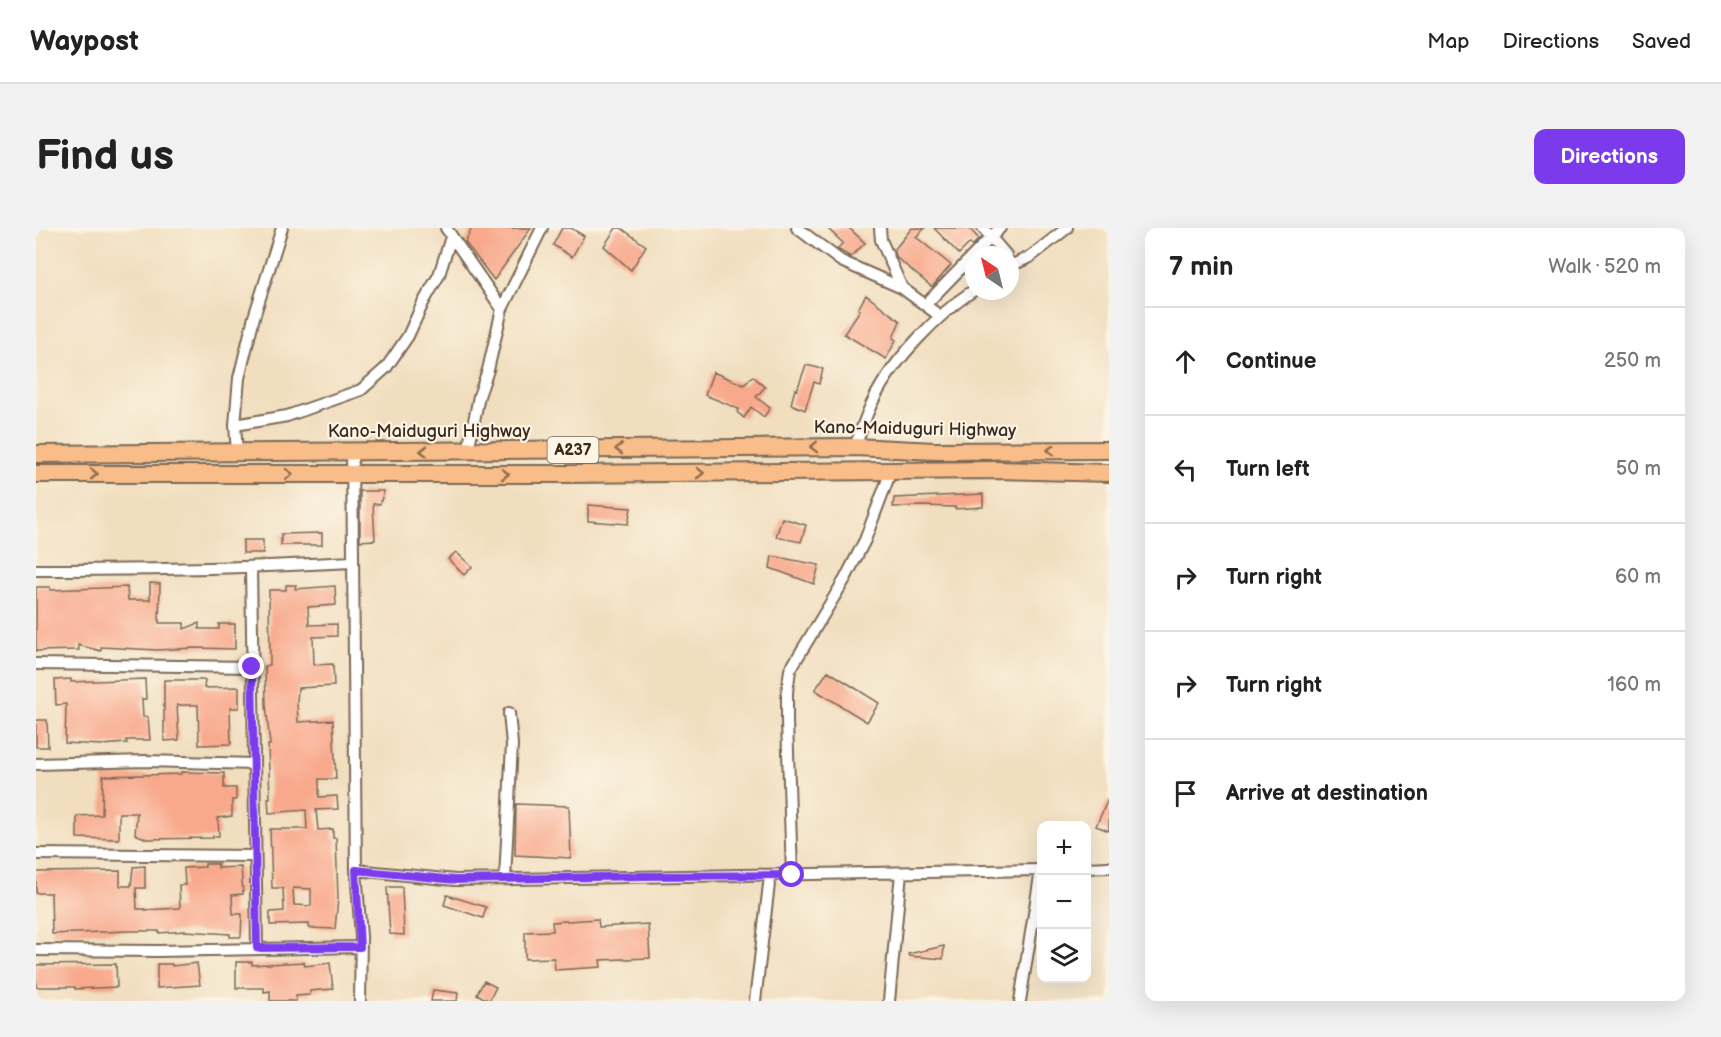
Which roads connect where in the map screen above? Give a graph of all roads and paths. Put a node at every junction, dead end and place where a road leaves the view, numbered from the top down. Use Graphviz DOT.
graph roads {
  1 [pos="282,228"];
  2 [pos="542,228"];
  3 [pos="797,228"];
  4 [pos="880,228"];
  5 [pos="983,228"];
  6 [pos="1000,228"];
  7 [pos="1067,228"];
  8 [pos="448,232"];
  9 [pos="991,237"];
  10 [pos="998,246"];
  11 [pos="1019,259"];
  12 [pos="902,288"];
  13 [pos="965,296"];
  14 [pos="926,304"];
  15 [pos="502,309"];
  16 [pos="940,316"];
  17 [pos="235,425"];
  18 [pos="855,447"];
  19 [pos="1109,450"];
  20 [pos="352,451"];
  21 [pos="468,451"];
  22 [pos="237,453"];
  23 [pos="36,454"];
  24 [pos="891,471"];
  25 [pos="1109,473"];
  26 [pos="36,474"];
  27 [pos="351,474"];
  28 [pos="352,562"];
  29 [pos="251,568"];
  30 [pos="36,570"];
  31 [pos="36,664"];
  32 [pos="252,667"];
  33 [pos="508,713"];
  34 [pos="36,764"];
  35 [pos="254,764"];
  36 [pos="36,854"];
  37 [pos="255,856"];
  38 [pos="1109,867"];
  39 [pos="1091,868"];
  40 [pos="356,870"];
  41 [pos="1037,870"];
  42 [pos="901,873"];
  43 [pos="792,875"];
  44 [pos="1040,875"];
  45 [pos="770,876"];
  46 [pos="505,879"];
  47 [pos="360,947"];
  48 [pos="257,948"];
  49 [pos="36,950"];
  50 [pos="360,1001"];
  51 [pos="755,1001"];
  52 [pos="889,1001"];
  53 [pos="1020,1001"];
  1 -- 17 [label="street"];
  2 -- 15 [label="street"];
  3 -- 12 [label="street"];
  4 -- 12 [label="street"];
  5 -- 9 [label="street"];
  6 -- 9 [label="street"];
  7 -- 11 [label="street"];
  8 -- 15 [label="street"];
  8 -- 17 [label="street"];
  9 -- 10 [label="street"];
  9 -- 14 [label="street"];
  12 -- 14 [label="street"];
  13 -- 16 [label="street"];
  14 -- 16 [label="street"];
  15 -- 21 [label="street"];
  16 -- 18 [label="street"];
  17 -- 22 [label="street"];
  19 -- 18 [label="highway, Kano-Maiduguri Highway / A237, one-way"];
  18 -- 21 [label="highway, Kano-Maiduguri Highway / A237, one-way"];
  21 -- 20 [label="highway, Kano-Maiduguri Highway / A237, one-way"];
  20 -- 22 [label="highway, Kano-Maiduguri Highway / A237"];
  20 -- 27 [label="street"];
  22 -- 23 [label="highway, Kano-Maiduguri Highway / A237"];
  24 -- 25 [label="highway, A237"];
  27 -- 24 [label="highway, A237, one-way"];
  24 -- 43 [label="street"];
  26 -- 27 [label="highway, A237, one-way"];
  27 -- 28 [label="street"];
  28 -- 29 [label="street"];
  28 -- 40 [label="street"];
  29 -- 30 [label="street"];
  29 -- 32 [label="street"];
  31 -- 32 [label="street"];
  32 -- 35 [label="street"];
  33 -- 46 [label="street"];
  34 -- 35 [label="street"];
  35 -- 37 [label="street"];
  36 -- 37 [label="street"];
  37 -- 48 [label="street"];
  38 -- 39 [label="street"];
  40 -- 46 [label="street"];
  40 -- 47 [label="street"];
  41 -- 42 [label="street"];
  42 -- 43 [label="street"];
  42 -- 52 [label="street"];
  43 -- 45 [label="street"];
  44 -- 53 [label="street"];
  45 -- 46 [label="street"];
  45 -- 51 [label="street"];
  47 -- 48 [label="street"];
  47 -- 50 [label="street"];
  48 -- 49 [label="street"];
}
